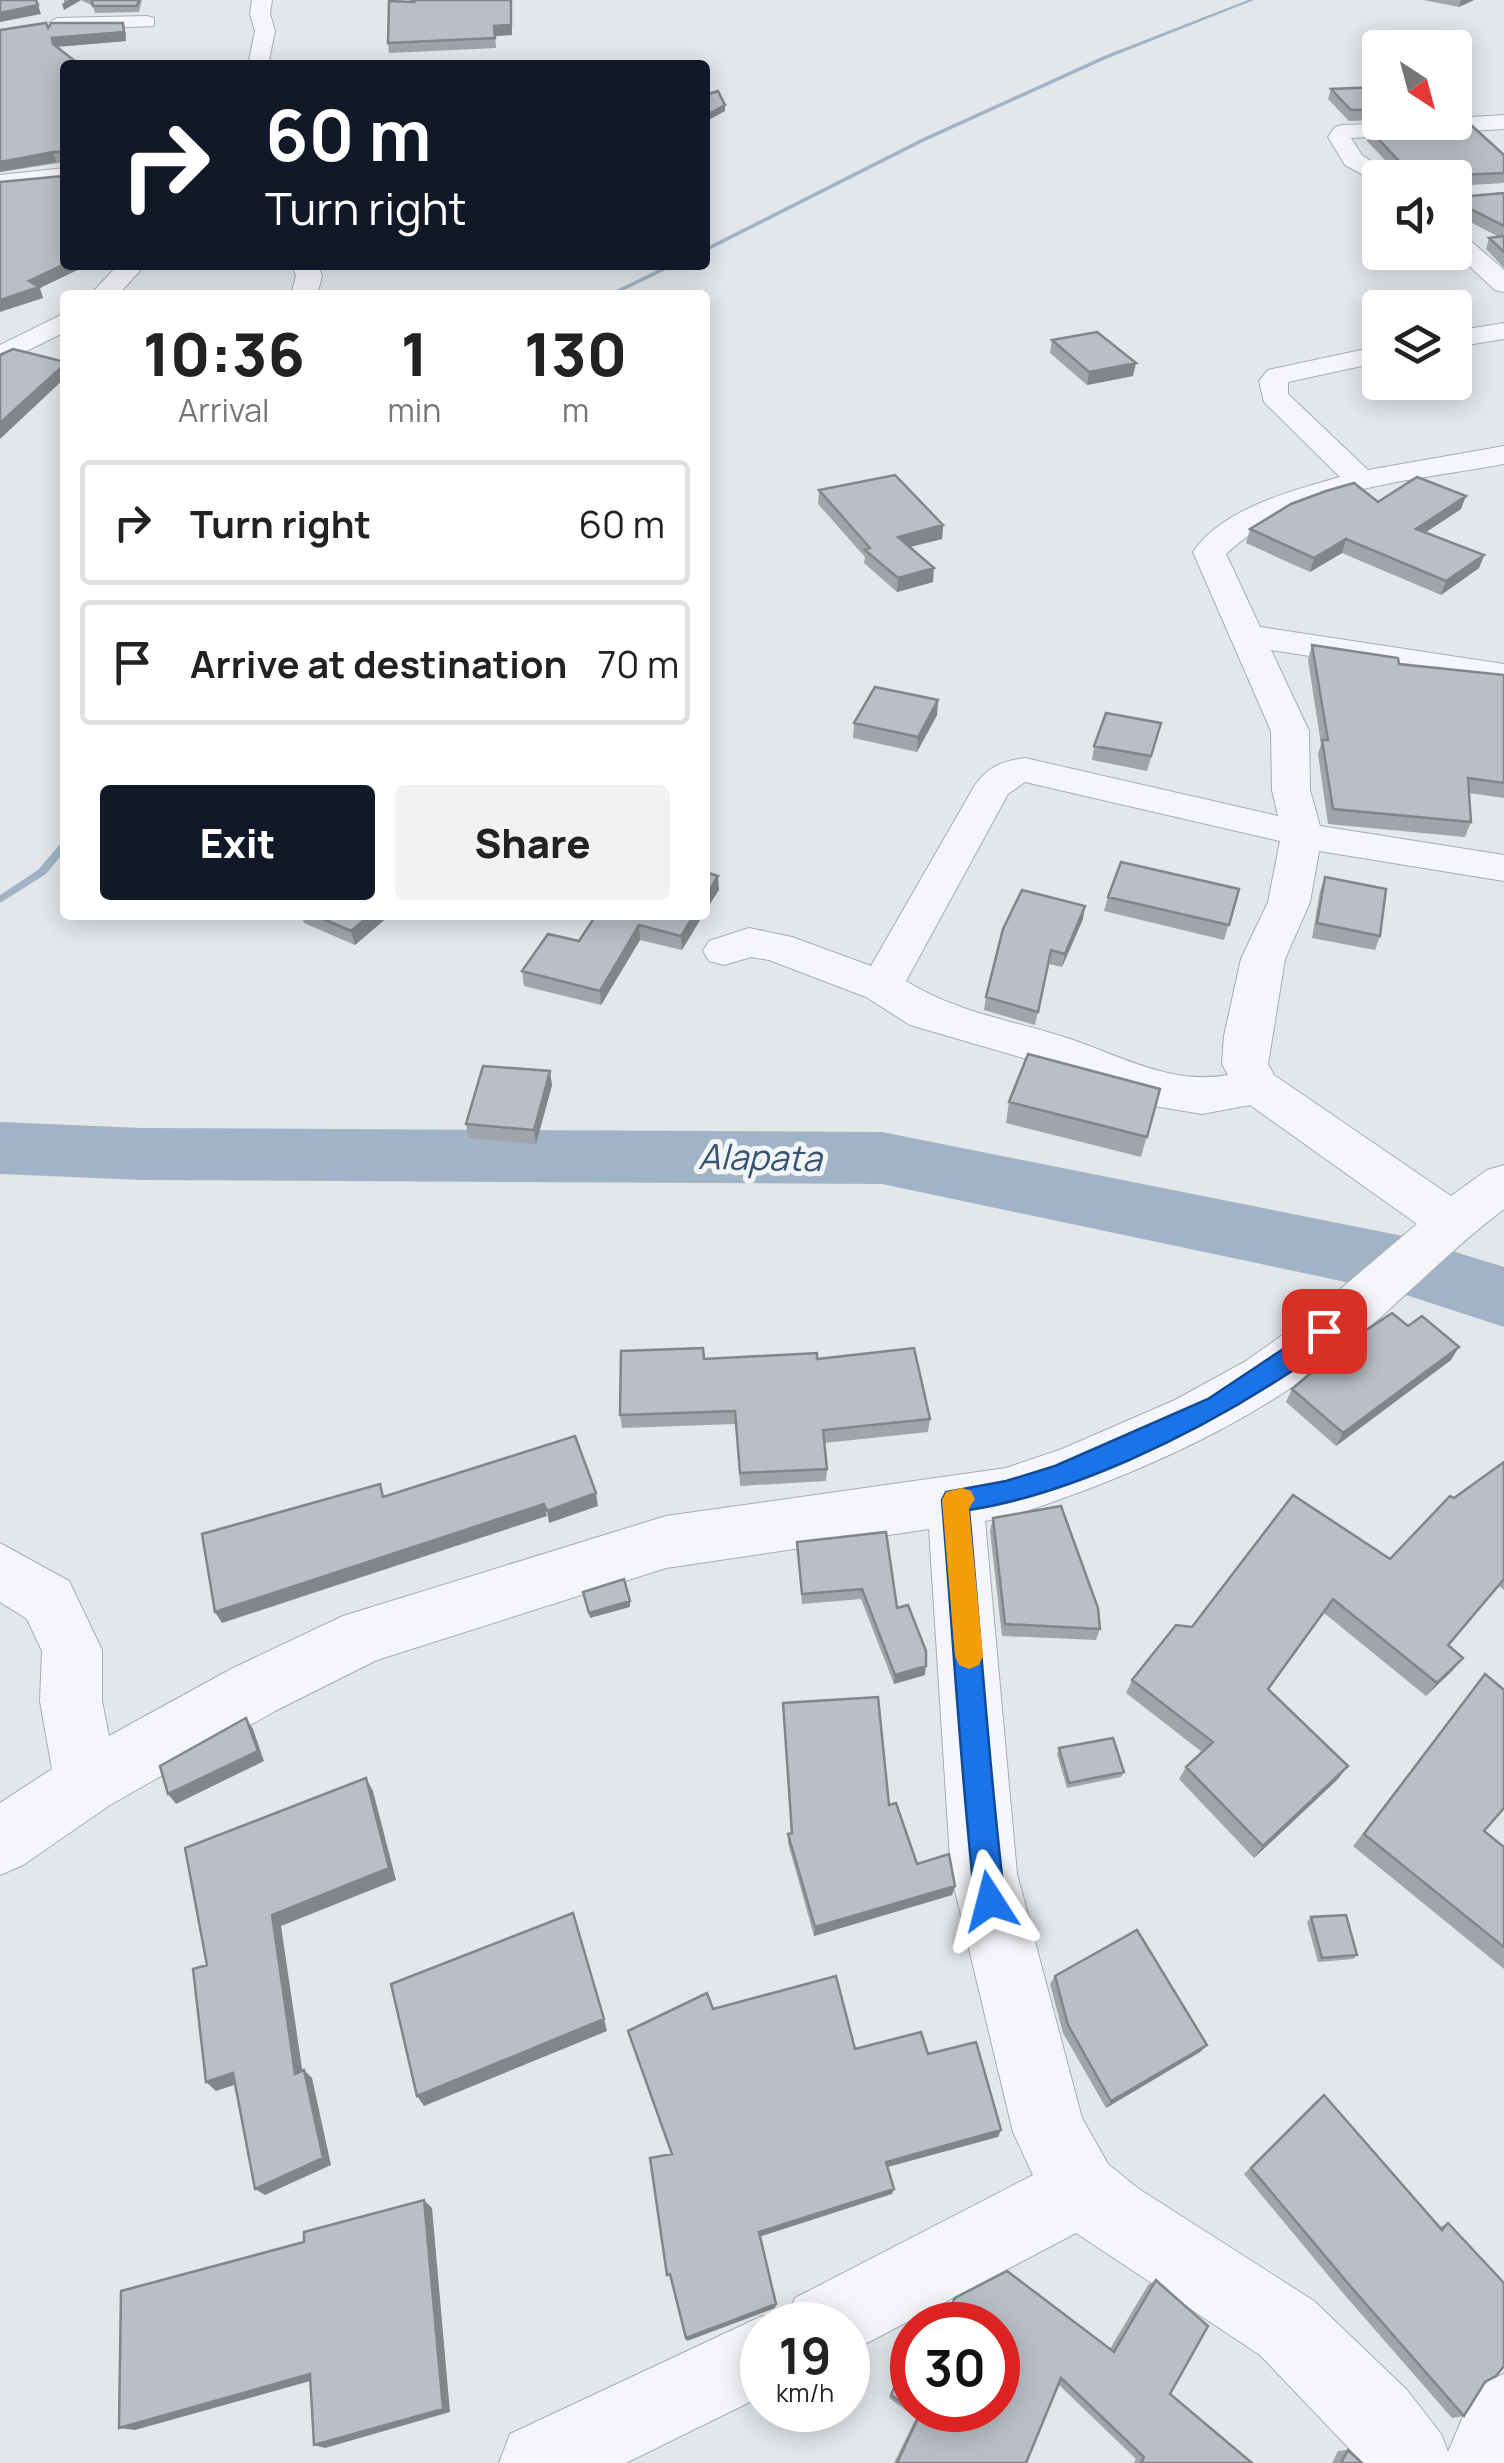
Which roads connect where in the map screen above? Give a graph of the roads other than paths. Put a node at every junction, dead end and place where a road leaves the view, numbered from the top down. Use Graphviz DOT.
graph roads {
  1 [pos="262,0"];
  2 [pos="82,10"];
  3 [pos="146,22"];
  4 [pos="259,60"];
  5 [pos="1504,122"];
  6 [pos="1362,165"];
  7 [pos="60,176"];
  8 [pos="0,182"];
  9 [pos="1472,255"];
  10 [pos="127,270"];
  11 [pos="1504,284"];
  12 [pos="108,290"];
  13 [pos="60,324"];
  14 [pos="1504,331"];
  15 [pos="1472,337"];
  16 [pos="0,356"];
  17 [pos="1362,358"];
  18 [pos="1504,456"];
  19 [pos="1361,481"];
  20 [pos="1244,634"];
  21 [pos="1504,675"];
  22 [pos="1302,832"];
  23 [pos="1504,868"];
  24 [pos="724,952"];
  25 [pos="881,986"];
  26 [pos="1258,1087"];
  27 [pos="1504,1183"];
  28 [pos="1450,1221"];
  29 [pos="955,1500"];
  30 [pos="0,1570"];
  31 [pos="87,1782"];
  32 [pos="0,1842"];
  33 [pos="1082,2190"];
  34 [pos="866,2302"];
  35 [pos="740,2366"];
  36 [pos="1504,2414"];
  37 [pos="539,2463"];
  38 [pos="1412,2463"];
  39 [pos="1484,2463"];
  1 -- 4 [label="street"];
  2 -- 3 [label="street"];
  5 -- 6 [label="street"];
  7 -- 8 [label="street"];
  9 -- 11 [label="street"];
  10 -- 12 [label="street"];
  13 -- 16 [label="street"];
  14 -- 15 [label="street"];
  17 -- 19 [label="street"];
  18 -- 19 [label="street"];
  19 -- 20 [label="street"];
  20 -- 21 [label="street"];
  20 -- 22 [label="street"];
  22 -- 23 [label="street"];
  22 -- 25 [label="street"];
  22 -- 26 [label="street"];
  24 -- 25 [label="street"];
  25 -- 26 [label="street"];
  26 -- 28 [label="street"];
  27 -- 28 [label="street"];
  28 -- 29 [label="street"];
  29 -- 31 [label="street"];
  29 -- 33 [label="street"];
  30 -- 31 [label="street"];
  31 -- 32 [label="street"];
  33 -- 34 [label="street"];
  33 -- 38 [label="street"];
  35 -- 37 [label="street"];
  36 -- 39 [label="street"];
}
